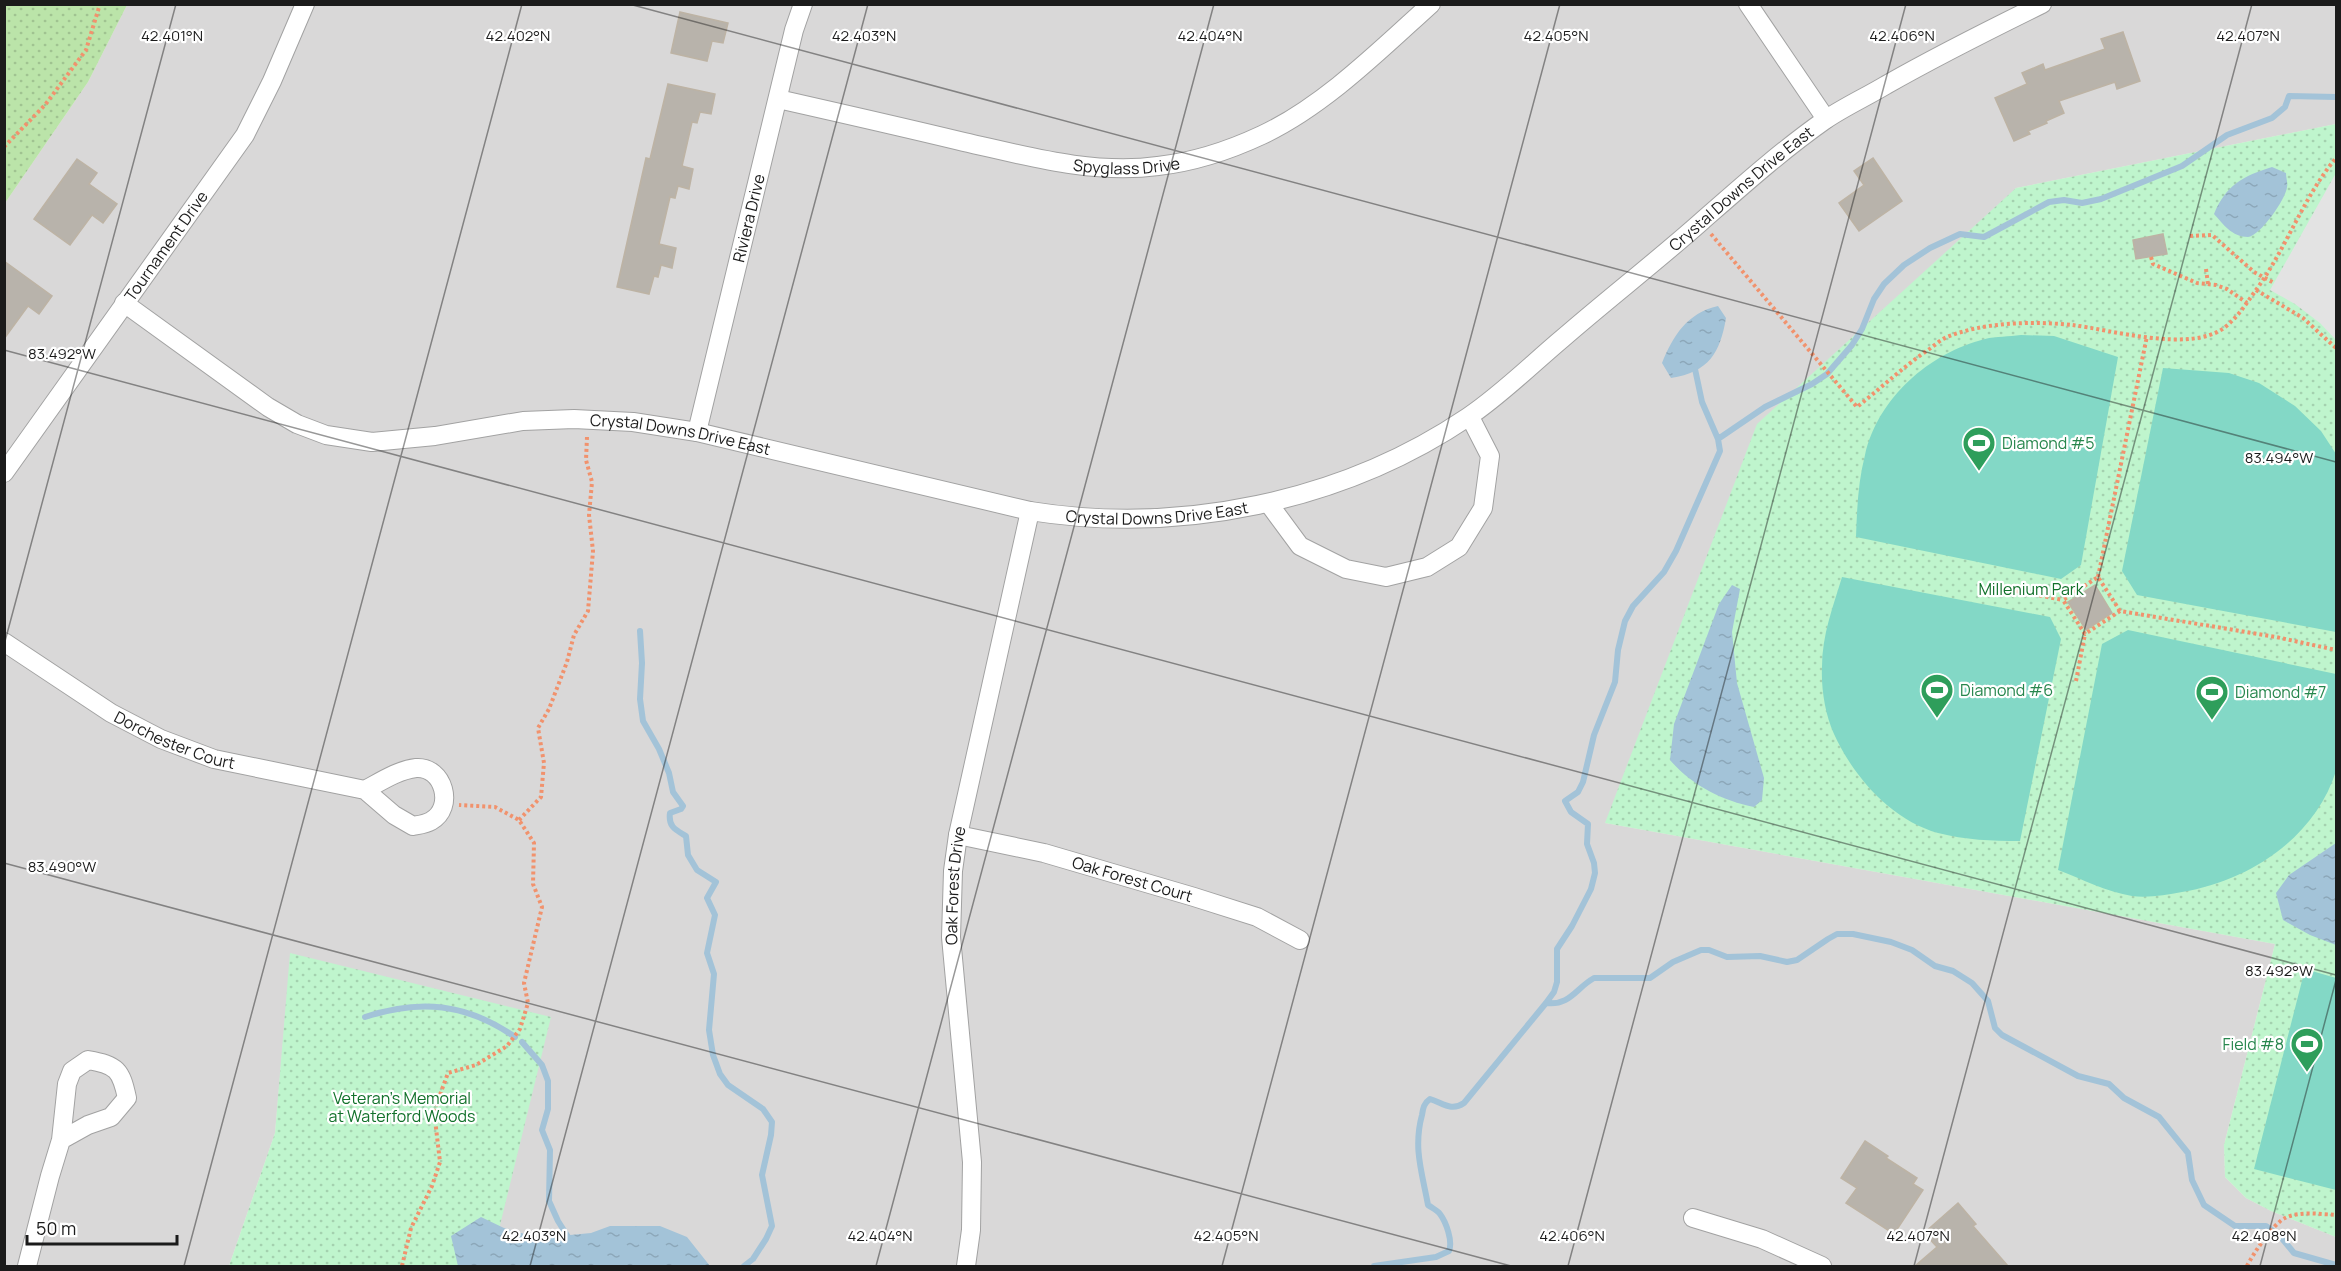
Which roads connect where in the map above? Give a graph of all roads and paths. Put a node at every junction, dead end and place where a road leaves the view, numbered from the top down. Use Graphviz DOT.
graph roads {
  1 [pos="100,4"];
  2 [pos="305,4"];
  3 [pos="803,4"];
  4 [pos="1431,4"];
  5 [pos="1748,4"];
  6 [pos="2042,4"];
  7 [pos="778,99"];
  8 [pos="1826,119"];
  9 [pos="4,147"];
  10 [pos="2337,158"];
  11 [pos="1701,222"];
  12 [pos="2190,236"];
  13 [pos="2151,257"];
  14 [pos="2206,269"];
  15 [pos="2265,278"];
  16 [pos="2274,283"];
  17 [pos="2208,284"];
  18 [pos="2256,290"];
  19 [pos="124,303"];
  20 [pos="2247,303"];
  21 [pos="2147,336"];
  22 [pos="2337,348"];
  23 [pos="1470,417"];
  24 [pos="587,420"];
  25 [pos="697,432"];
  26 [pos="4,473"];
  27 [pos="1269,504"];
  28 [pos="1030,511"];
  29 [pos="2098,577"];
  30 [pos="2016,591"];
  31 [pos="2064,600"];
  32 [pos="2120,611"];
  33 [pos="2085,634"];
  34 [pos="4,642"];
  35 [pos="2337,650"];
  36 [pos="2076,681"];
  37 [pos="365,790"];
  38 [pos="444,806"];
  39 [pos="519,820"];
  40 [pos="958,835"];
  41 [pos="1300,940"];
  42 [pos="61,1140"];
  43 [pos="2337,1215"];
  44 [pos="1694,1218"];
  45 [pos="27,1266"];
  46 [pos="402,1266"];
  47 [pos="966,1266"];
  48 [pos="1822,1266"];
  49 [pos="2247,1266"];
  1 -- 9 [label="path"];
  2 -- 19 [label="street, Tournament Drive"];
  3 -- 7 [label="street, Riviera Drive"];
  4 -- 7 [label="street, Spyglass Drive"];
  5 -- 8 [label="street"];
  6 -- 8 [label="street, Crystal Downs Drive East"];
  7 -- 25 [label="street, Riviera Drive"];
  8 -- 11 [label="street, Crystal Downs Drive East"];
  10 -- 15 [label="path"];
  11 -- 21 [label="path"];
  11 -- 23 [label="street, Crystal Downs Drive East"];
  12 -- 15 [label="path"];
  13 -- 17 [label="path"];
  14 -- 17 [label="path"];
  15 -- 16 [label="path"];
  15 -- 18 [label="path"];
  17 -- 20 [label="path"];
  18 -- 20 [label="path"];
  18 -- 22 [label="path"];
  19 -- 24 [label="street, Crystal Downs Drive East"];
  19 -- 26 [label="street, Tournament Drive"];
  20 -- 21 [label="path"];
  21 -- 29 [label="path"];
  23 -- 27 [label="street, Crystal Downs Drive East"];
  23 -- 27 [label="street, Crystal Downs Drive East"];
  24 -- 25 [label="street, Crystal Downs Drive East"];
  24 -- 39 [label="path"];
  25 -- 28 [label="street, Crystal Downs Drive East"];
  27 -- 28 [label="street, Crystal Downs Drive East"];
  28 -- 40 [label="street, Oak Forest Drive"];
  29 -- 31 [label="path"];
  29 -- 32 [label="path"];
  30 -- 31 [label="path"];
  31 -- 33 [label="path"];
  32 -- 33 [label="path"];
  32 -- 35 [label="path"];
  33 -- 36 [label="path"];
  34 -- 37 [label="street, Dorchester Court"];
  37 -- 38 [label="street, Dorchester Court"];
  37 -- 38 [label="street"];
  38 -- 39 [label="path"];
  39 -- 46 [label="path"];
  40 -- 41 [label="street, Oak Forest Court"];
  40 -- 47 [label="street, Oak Forest Drive"];
  42 -- 42 [label="street"];
  42 -- 45 [label="street"];
  43 -- 49 [label="path"];
  44 -- 48 [label="street"];
}
